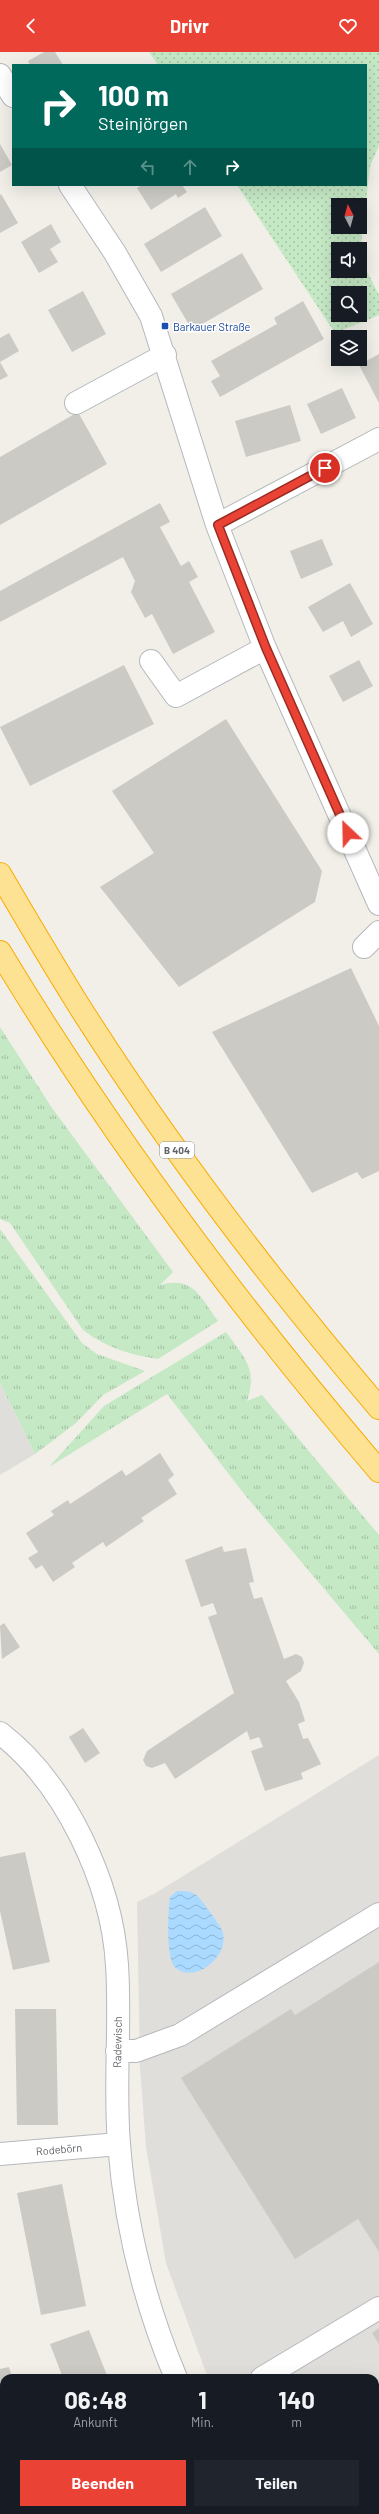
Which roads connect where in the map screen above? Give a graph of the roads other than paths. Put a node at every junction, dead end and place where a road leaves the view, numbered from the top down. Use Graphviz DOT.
graph roads {
  1 [pos="0,75"];
  2 [pos="12,94"];
  3 [pos="71,186"];
  4 [pos="165,355"];
  5 [pos="76,404"];
  6 [pos="379,440"];
  7 [pos="218,525"];
  8 [pos="266,648"];
  9 [pos="151,661"];
  10 [pos="0,874"];
  11 [pos="379,904"];
  12 [pos="379,932"];
  13 [pos="364,947"];
  14 [pos="0,952"];
  15 [pos="379,1408"];
  16 [pos="379,1471"];
  17 [pos="0,1733"];
  18 [pos="379,1914"];
  19 [pos="117,2051"];
  20 [pos="119,2144"];
  21 [pos="0,2154"];
  22 [pos="379,2308"];
  23 [pos="175,2374"];
  24 [pos="269,2374"];
  1 -- 2 [label="street"];
  3 -- 4 [label="street"];
  4 -- 5 [label="street"];
  4 -- 7 [label="street"];
  6 -- 7 [label="street"];
  7 -- 8 [label="street"];
  8 -- 9 [label="street"];
  8 -- 11 [label="street"];
  10 -- 15 [label="highway, B 404"];
  12 -- 13 [label="street"];
  14 -- 16 [label="highway"];
  17 -- 19 [label="street, Radewisch"];
  18 -- 19 [label="street"];
  19 -- 20 [label="street, Radewisch"];
  20 -- 21 [label="street, Rodebörn"];
  20 -- 23 [label="street, Radewisch"];
  22 -- 24 [label="street"];
}
